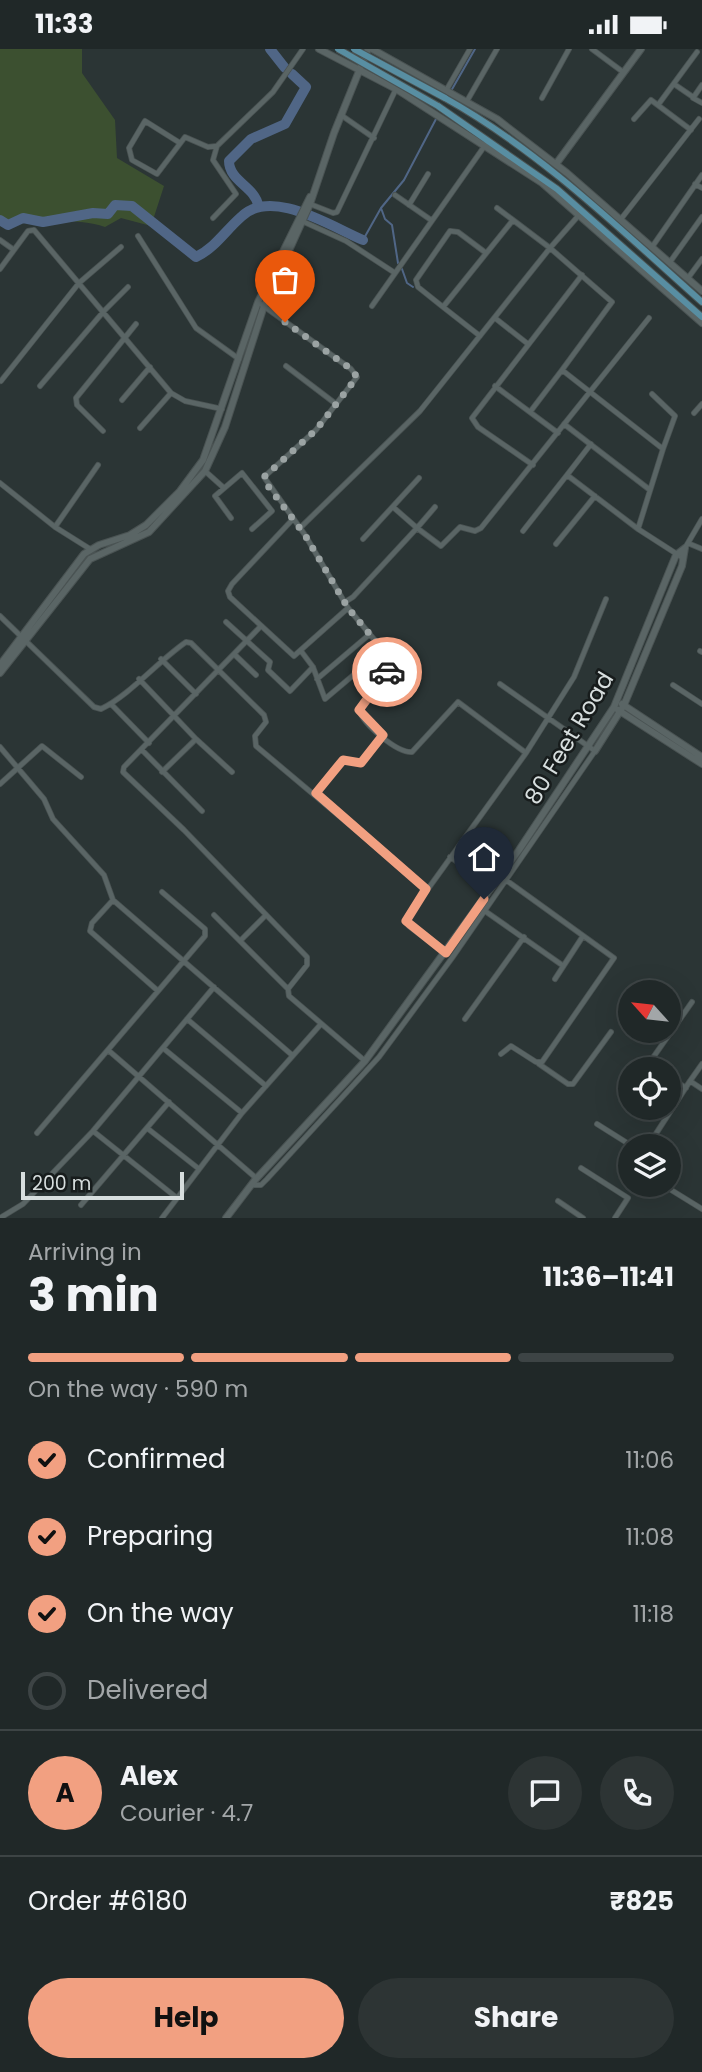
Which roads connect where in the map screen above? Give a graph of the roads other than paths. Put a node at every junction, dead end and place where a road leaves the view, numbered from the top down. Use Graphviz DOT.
graph roads {
  1 [pos="303,49"];
  2 [pos="319,49"];
  3 [pos="338,49"];
  4 [pos="354,49"];
  5 [pos="370,49"];
  6 [pos="470,49"];
  7 [pos="497,49"];
  8 [pos="569,49"];
  9 [pos="592,49"];
  10 [pos="641,49"];
  11 [pos="696,50"];
  12 [pos="359,70"];
  13 [pos="623,72"];
  14 [pos="674,83"];
  15 [pos="702,85"];
  16 [pos="396,89"];
  17 [pos="450,91"];
  18 [pos="694,97"];
  19 [pos="542,98"];
  20 [pos="467,101"];
  21 [pos="702,103"];
  22 [pos="658,105"];
  23 [pos="341,115"];
  24 [pos="634,119"];
  25 [pos="699,119"];
  26 [pos="691,130"];
  27 [pos="374,138"];
  28 [pos="180,143"];
  29 [pos="486,144"];
  30 [pos="217,146"];
  31 [pos="555,164"];
  32 [pos="428,174"];
  33 [pos="702,175"];
  34 [pos="695,184"];
  35 [pos="702,188"];
  36 [pos="395,195"];
  37 [pos="309,203"];
  38 [pos="409,205"];
  39 [pos="498,208"];
  40 [pos="579,215"];
  41 [pos="702,217"];
  42 [pos="213,218"];
  43 [pos="302,219"];
  44 [pos="621,219"];
  45 [pos="431,220"];
  46 [pos="513,220"];
  47 [pos="138,236"];
  48 [pos="0,240"];
  49 [pos="121,247"];
  50 [pos="652,247"];
  51 [pos="550,249"];
  52 [pos="14,250"];
  53 [pos="486,253"];
  54 [pos="702,261"];
  55 [pos="670,262"];
  56 [pos="0,269"];
  57 [pos="395,273"];
  58 [pos="582,275"];
  59 [pos="688,278"];
  60 [pos="79,283"];
  61 [pos="128,287"];
  62 [pos="702,291"];
  63 [pos="702,302"];
  64 [pos="261,304"];
  65 [pos="372,306"];
  66 [pos="443,307"];
  67 [pos="104,311"];
  68 [pos="702,317"];
  69 [pos="495,318"];
  70 [pos="649,318"];
  71 [pos="702,323"];
  72 [pos="136,324"];
  73 [pos="125,336"];
  74 [pos="480,336"];
  75 [pos="528,344"];
  76 [pos="239,359"];
  77 [pos="148,365"];
  78 [pos="286,366"];
  79 [pos="562,370"];
  80 [pos="1,381"];
  81 [pos="40,386"];
  82 [pos="495,386"];
  83 [pos="171,393"];
  84 [pos="589,393"];
  85 [pos="652,394"];
  86 [pos="122,400"];
  87 [pos="336,404"];
  88 [pos="702,404"];
  89 [pos="223,409"];
  90 [pos="530,412"];
  91 [pos="694,413"];
  92 [pos="564,424"];
  93 [pos="140,428"];
  94 [pos="103,431"];
  95 [pos="558,433"];
  96 [pos="591,445"];
  97 [pos="663,449"];
  98 [pos="98,465"];
  99 [pos="533,465"];
  100 [pos="205,471"];
  101 [pos="567,475"];
  102 [pos="419,478"];
  103 [pos="0,483"];
  104 [pos="224,488"];
  105 [pos="650,490"];
  106 [pos="595,496"];
  107 [pos="393,507"];
  108 [pos="435,507"];
  109 [pos="231,517"];
  110 [pos="293,519"];
  111 [pos="702,519"];
  112 [pos="55,527"];
  113 [pos="300,528"];
  114 [pos="417,528"];
  115 [pos="252,529"];
  116 [pos="638,529"];
  117 [pos="523,531"];
  118 [pos="363,539"];
  119 [pos="556,544"];
  120 [pos="688,546"];
  121 [pos="90,549"];
  122 [pos="702,549"];
  123 [pos="680,557"];
  124 [pos="606,599"];
  125 [pos="345,601"];
  126 [pos="348,608"];
  127 [pos="0,616"];
  128 [pos="226,622"];
  129 [pos="261,626"];
  130 [pos="370,634"];
  131 [pos="24,639"];
  132 [pos="247,641"];
  133 [pos="383,650"];
  134 [pos="301,651"];
  135 [pos="234,655"];
  136 [pos="162,659"];
  137 [pos="0,665"];
  138 [pos="313,667"];
  139 [pos="220,670"];
  140 [pos="0,673"];
  141 [pos="256,675"];
  142 [pos="139,678"];
  143 [pos="317,679"];
  144 [pos="500,684"];
  145 [pos="673,685"];
  146 [pos="196,694"];
  147 [pos="111,704"];
  148 [pos="702,704"];
  149 [pos="619,706"];
  150 [pos="174,717"];
  151 [pos="550,719"];
  152 [pos="383,735"];
  153 [pos="196,739"];
  154 [pos="149,743"];
  155 [pos="0,747"];
  156 [pos="592,749"];
  157 [pos="142,750"];
  158 [pos="526,753"];
  159 [pos="702,757"];
  160 [pos="702,764"];
  161 [pos="19,767"];
  162 [pos="162,772"];
  163 [pos="232,772"];
  164 [pos="80,777"];
  165 [pos="0,785"];
  166 [pos="316,793"];
  167 [pos="202,811"];
  168 [pos="450,857"];
  169 [pos="506,880"];
  170 [pos="493,887"];
  171 [pos="426,889"];
  172 [pos="162,892"];
  173 [pos="113,900"];
  174 [pos="485,911"];
  175 [pos="214,915"];
  176 [pos="265,916"];
  177 [pos="583,936"];
  178 [pos="524,937"];
  179 [pos="240,941"];
  180 [pos="446,953"];
  181 [pos="183,961"];
  182 [pos="562,965"];
  183 [pos="555,979"];
  184 [pos="214,987"];
  185 [pos="288,989"];
  186 [pos="158,991"];
  187 [pos="692,1002"];
  188 [pos="187,1019"];
  189 [pos="465,1019"];
  190 [pos="321,1024"];
  191 [pos="611,1032"];
  192 [pos="163,1048"];
  193 [pos="108,1049"];
  194 [pos="501,1054"];
  195 [pos="292,1055"];
  196 [pos="654,1057"];
  197 [pos="365,1061"];
  198 [pos="538,1063"];
  199 [pos="702,1064"];
  200 [pos="371,1066"];
  201 [pos="139,1076"];
  202 [pos="691,1081"];
  203 [pos="681,1085"];
  204 [pos="265,1086"];
  205 [pos="686,1088"];
  206 [pos="702,1089"];
  207 [pos="681,1095"];
  208 [pos="169,1102"];
  209 [pos="242,1114"];
  210 [pos="597,1124"];
  211 [pos="147,1128"];
  212 [pos="93,1131"];
  213 [pos="37,1133"];
  214 [pos="618,1137"];
  215 [pos="218,1144"];
  216 [pos="124,1155"];
  217 [pos="581,1168"];
  218 [pos="199,1169"];
  219 [pos="255,1182"];
  220 [pos="681,1196"];
  221 [pos="177,1198"];
  222 [pos="558,1201"];
  223 [pos="81,1205"];
  224 [pos="702,1209"];
  225 [pos="0,1218"];
  226 [pos="162,1218"];
  227 [pos="226,1218"];
  228 [pos="583,1218"];
  229 [pos="615,1218"];
  1 -- 30 [label="street"];
  2 -- 12 [label="street"];
  3 -- 68 [label="main road, bridge"];
  4 -- 63 [label="main road, bridge"];
  5 -- 12 [label="street"];
  5 -- 17 [label="street"];
  6 -- 17 [label="street"];
  7 -- 20 [label="street"];
  8 -- 19 [label="street"];
  9 -- 13 [label="street"];
  10 -- 13 [label="street"];
  11 -- 14 [label="street"];
  12 -- 16 [label="street"];
  12 -- 23 [label="street"];
  13 -- 31 [label="street"];
  14 -- 18 [label="street"];
  14 -- 22 [label="street"];
  15 -- 18 [label="street"];
  16 -- 27 [label="street"];
  16 -- 29 [label="street"];
  17 -- 20 [label="street"];
  18 -- 21 [label="street"];
  20 -- 31 [label="street"];
  22 -- 24 [label="street"];
  22 -- 26 [label="street"];
  23 -- 27 [label="street"];
  23 -- 37 [label="street"];
  25 -- 26 [label="street"];
  26 -- 44 [label="street"];
  27 -- 37 [label="street"];
  28 -- 28 [label="street"];
  28 -- 30 [label="street"];
  29 -- 40 [label="street"];
  29 -- 45 [label="street"];
  30 -- 42 [label="street"];
  31 -- 44 [label="street"];
  32 -- 38 [label="street"];
  33 -- 34 [label="street"];
  34 -- 35 [label="street"];
  34 -- 50 [label="street"];
  36 -- 38 [label="street"];
  37 -- 43 [label="street"];
  38 -- 45 [label="street"];
  39 -- 46 [label="street"];
  40 -- 51 [label="street"];
  40 -- 71 [label="street"];
  41 -- 55 [label="street"];
  43 -- 57 [label="street"];
  43 -- 64 [label="street"];
  44 -- 50 [label="street"];
  45 -- 57 [label="street"];
  46 -- 51 [label="street"];
  46 -- 53 [label="street"];
  47 -- 76 [label="street"];
  48 -- 52 [label="street"];
  49 -- 60 [label="street"];
  50 -- 55 [label="street"];
  51 -- 58 [label="street"];
  51 -- 69 [label="street"];
  52 -- 56 [label="street"];
  52 -- 60 [label="street"];
  53 -- 66 [label="street"];
  53 -- 66 [label="street"];
  54 -- 59 [label="street"];
  55 -- 59 [label="street"];
  57 -- 65 [label="street"];
  58 -- 75 [label="street"];
  58 -- 79 [label="street"];
  59 -- 62 [label="street"];
  60 -- 67 [label="street"];
  60 -- 80 [label="street"];
  61 -- 67 [label="street"];
  64 -- 76 [label="street"];
  64 -- 87 [label="street"];
  64 -- 100 [label="street"];
  66 -- 74 [label="street"];
  67 -- 73 [label="street"];
  67 -- 81 [label="street"];
  69 -- 74 [label="street"];
  69 -- 75 [label="street"];
  70 -- 84 [label="street"];
  72 -- 73 [label="street"];
  73 -- 77 [label="street"];
  73 -- 94 [label="street"];
  74 -- 113 [label="street"];
  75 -- 82 [label="street"];
  76 -- 89 [label="street"];
  77 -- 83 [label="street"];
  77 -- 86 [label="street"];
  78 -- 87 [label="street"];
  79 -- 84 [label="street"];
  79 -- 90 [label="street"];
  82 -- 90 [label="street"];
  82 -- 99 [label="street"];
  83 -- 89 [label="street"];
  83 -- 93 [label="street"];
  84 -- 92 [label="street"];
  84 -- 97 [label="street"];
  85 -- 97 [label="street"];
  87 -- 110 [label="street"];
  88 -- 91 [label="street"];
  89 -- 121 [label="street"];
  90 -- 95 [label="street"];
  92 -- 95 [label="street"];
  92 -- 96 [label="street"];
  95 -- 99 [label="street"];
  96 -- 101 [label="street"];
  96 -- 105 [label="street"];
  97 -- 105 [label="street"];
  98 -- 112 [label="street"];
  99 -- 114 [label="street"];
  100 -- 104 [label="street"];
  100 -- 131 [label="street"];
  101 -- 106 [label="street"];
  101 -- 117 [label="street"];
  102 -- 107 [label="street"];
  103 -- 112 [label="street"];
  104 -- 109 [label="street"];
  104 -- 115 [label="street"];
  105 -- 116 [label="street"];
  106 -- 116 [label="street"];
  106 -- 119 [label="street"];
  107 -- 114 [label="street"];
  107 -- 118 [label="street"];
  108 -- 114 [label="street"];
  110 -- 113 [label="street"];
  110 -- 129 [label="street"];
  111 -- 120 [label="street"];
  112 -- 121 [label="street"];
  113 -- 125 [label="street"];
  114 -- 125 [label="street"];
  116 -- 123 [label="street"];
  120 -- 122 [label="street"];
  120 -- 123 [label="street"];
  121 -- 131 [label="street"];
  123 -- 149 [label="street, 80 Feet Road"];
  124 -- 151 [label="street"];
  125 -- 126 [label="street"];
  126 -- 130 [label="street"];
  126 -- 134 [label="street"];
  127 -- 131 [label="street"];
  128 -- 132 [label="street"];
  129 -- 132 [label="street"];
  129 -- 134 [label="street"];
  130 -- 133 [label="street"];
  130 -- 143 [label="street"];
  131 -- 137 [label="street"];
  131 -- 140 [label="street"];
  131 -- 147 [label="street"];
  132 -- 135 [label="street"];
  132 -- 138 [label="street"];
  133 -- 143 [label="street"];
  133 -- 152 [label="street"];
  134 -- 138 [label="street"];
  135 -- 139 [label="street"];
  135 -- 141 [label="street"];
  136 -- 139 [label="street"];
  136 -- 142 [label="street"];
  136 -- 146 [label="street"];
  138 -- 143 [label="street"];
  139 -- 146 [label="street"];
  139 -- 166 [label="street"];
  142 -- 147 [label="street"];
  142 -- 150 [label="street"];
  144 -- 151 [label="street"];
  145 -- 148 [label="street"];
  146 -- 150 [label="street"];
  147 -- 154 [label="street"];
  149 -- 156 [label="street, 80 Feet Road"];
  149 -- 159 [label="street"];
  149 -- 160 [label="street"];
  150 -- 153 [label="street"];
  150 -- 154 [label="street"];
  151 -- 156 [label="street"];
  151 -- 158 [label="street"];
  152 -- 158 [label="street"];
  152 -- 166 [label="street"];
  153 -- 162 [label="street"];
  153 -- 163 [label="street"];
  154 -- 157 [label="street"];
  155 -- 161 [label="street"];
  156 -- 169 [label="street"];
  156 -- 170 [label="street, 80 Feet Road"];
  157 -- 162 [label="street"];
  157 -- 176 [label="street"];
  158 -- 168 [label="street"];
  161 -- 164 [label="street"];
  161 -- 165 [label="street"];
  161 -- 173 [label="street"];
  162 -- 167 [label="street"];
  166 -- 171 [label="street"];
  168 -- 170 [label="street"];
  168 -- 171 [label="street"];
  169 -- 174 [label="street"];
  169 -- 177 [label="street"];
  170 -- 180 [label="street, 80 Feet Road"];
  171 -- 180 [label="street"];
  172 -- 181 [label="street"];
  173 -- 181 [label="street"];
  173 -- 186 [label="street"];
  174 -- 178 [label="street"];
  174 -- 200 [label="street"];
  175 -- 179 [label="street"];
  176 -- 179 [label="street"];
  176 -- 185 [label="street"];
  177 -- 182 [label="street"];
  177 -- 198 [label="street"];
  178 -- 182 [label="street"];
  178 -- 189 [label="street"];
  179 -- 185 [label="street"];
  180 -- 197 [label="street, 80 Feet Road"];
  181 -- 184 [label="street"];
  181 -- 186 [label="street"];
  182 -- 183 [label="street"];
  184 -- 188 [label="street"];
  184 -- 195 [label="street"];
  185 -- 190 [label="street"];
  186 -- 193 [label="street"];
  187 -- 196 [label="street"];
  188 -- 192 [label="street"];
  188 -- 204 [label="street"];
  190 -- 195 [label="street"];
  190 -- 197 [label="street"];
  191 -- 198 [label="street"];
  192 -- 201 [label="street"];
  192 -- 209 [label="street"];
  193 -- 201 [label="street"];
  193 -- 213 [label="street"];
  194 -- 198 [label="street"];
  195 -- 204 [label="street"];
  197 -- 200 [label="street"];
  197 -- 219 [label="street, 80 Feet Road"];
  199 -- 202 [label="street"];
  200 -- 219 [label="street"];
  201 -- 208 [label="street"];
  201 -- 212 [label="street"];
  202 -- 205 [label="street"];
  202 -- 206 [label="street"];
  203 -- 205 [label="street"];
  204 -- 209 [label="street"];
  205 -- 207 [label="street"];
  208 -- 211 [label="street"];
  208 -- 215 [label="street"];
  209 -- 215 [label="street"];
  210 -- 214 [label="street"];
  211 -- 216 [label="street"];
  211 -- 218 [label="street"];
  212 -- 216 [label="street"];
  212 -- 225 [label="street"];
  215 -- 218 [label="street"];
  215 -- 219 [label="street"];
  216 -- 221 [label="street"];
  216 -- 223 [label="street"];
  217 -- 229 [label="street"];
  218 -- 221 [label="street"];
  219 -- 227 [label="street, 80 Feet Road"];
  220 -- 224 [label="street"];
  221 -- 226 [label="street"];
  222 -- 228 [label="street"];
}
